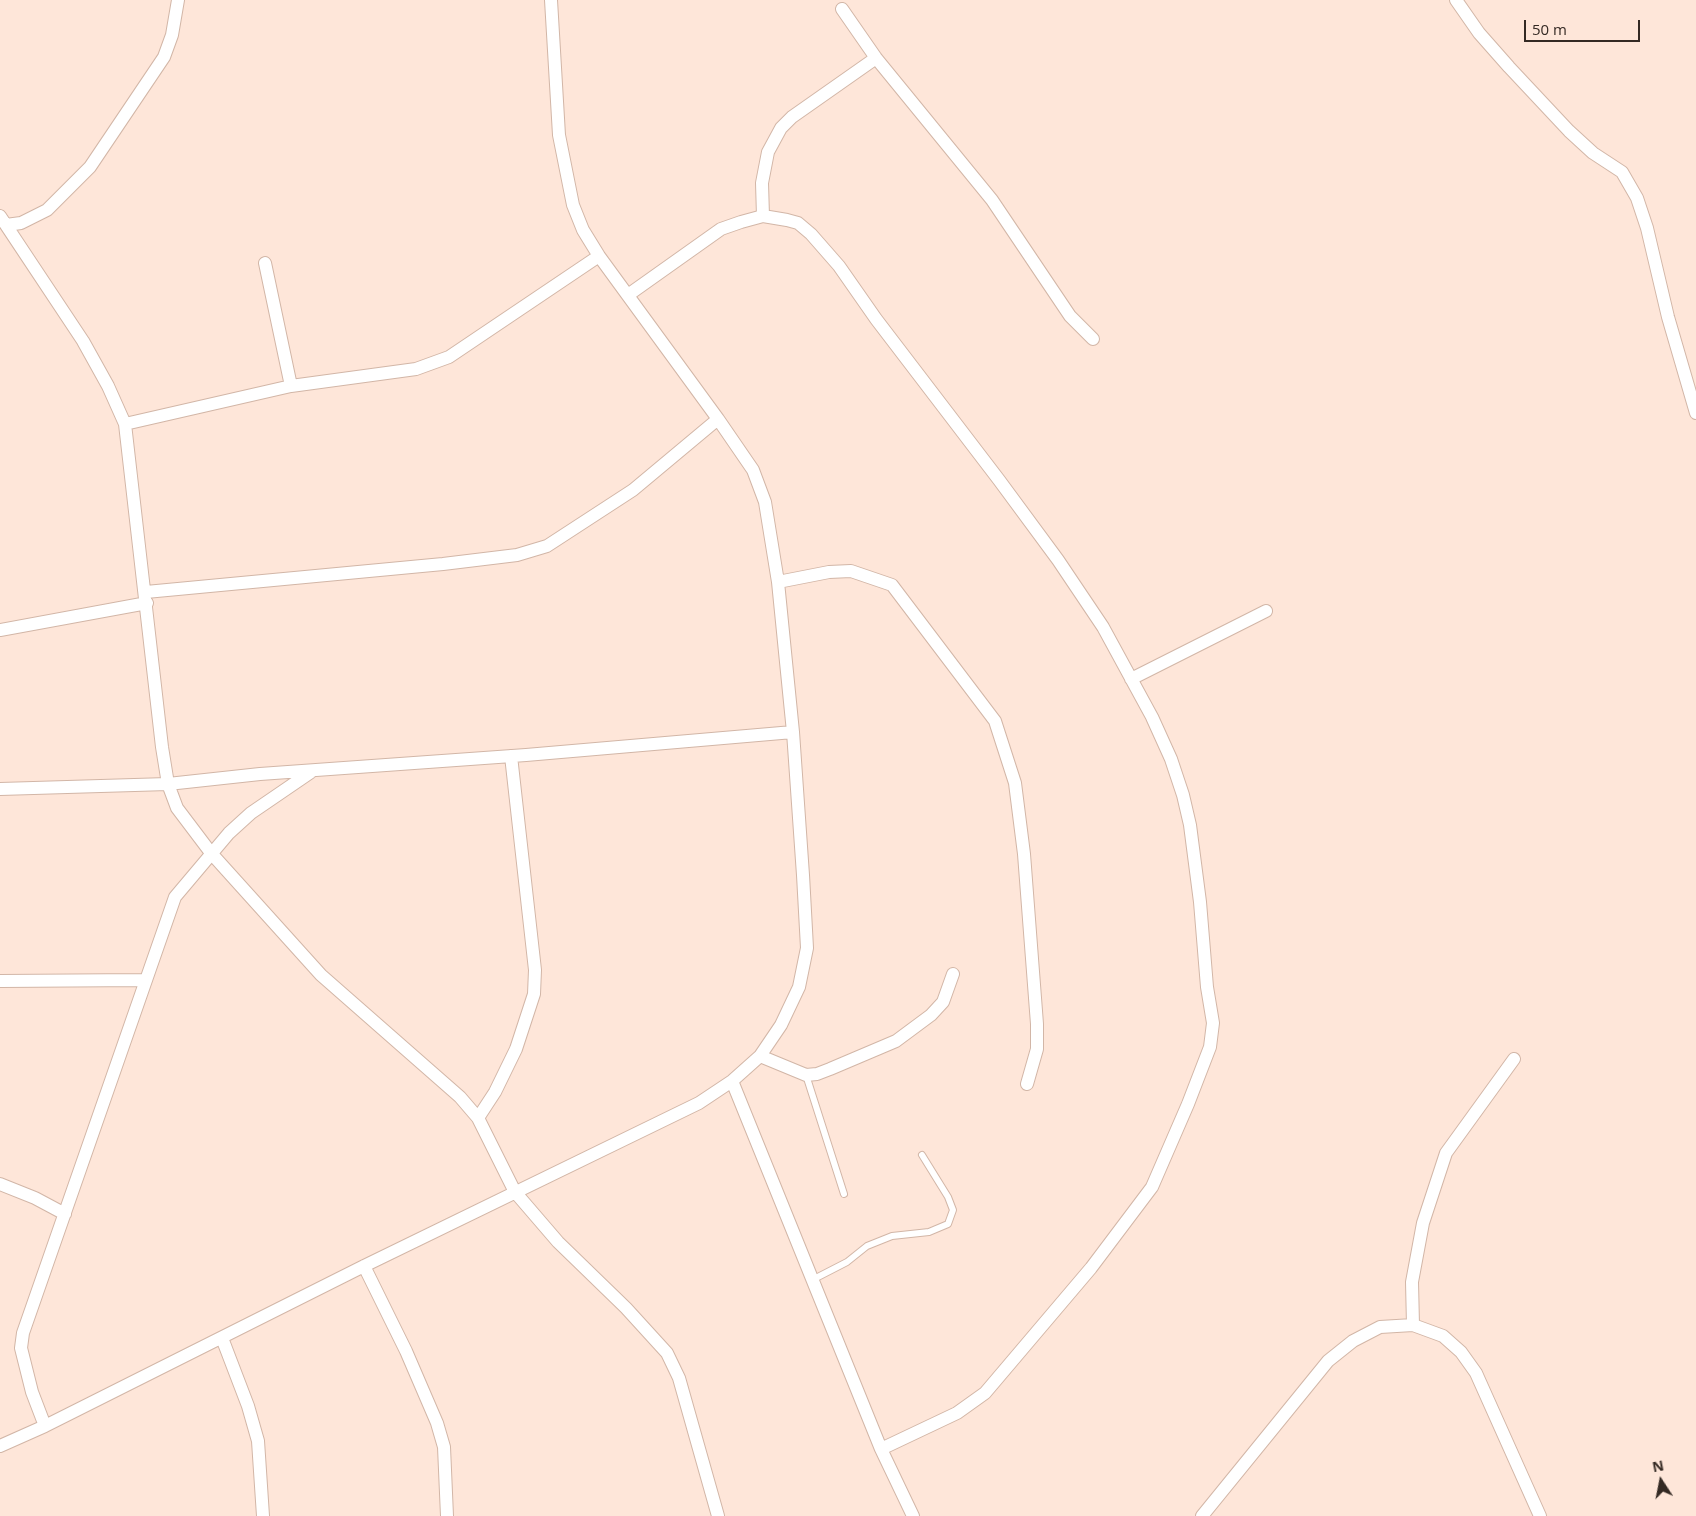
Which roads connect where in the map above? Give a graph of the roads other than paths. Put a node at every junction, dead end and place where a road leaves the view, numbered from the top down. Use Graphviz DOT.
graph roads {
  1 [pos="178,0"];
  2 [pos="551,0"];
  3 [pos="1456,0"];
  4 [pos="842,9"];
  5 [pos="876,58"];
  6 [pos="763,216"];
  7 [pos="3,221"];
  8 [pos="599,256"];
  9 [pos="265,263"];
  10 [pos="628,295"];
  11 [pos="1093,339"];
  12 [pos="291,386"];
  13 [pos="1696,414"];
  14 [pos="718,419"];
  15 [pos="125,424"];
  16 [pos="778,582"];
  17 [pos="146,597"];
  18 [pos="1266,611"];
  19 [pos="0,630"];
  20 [pos="1131,679"];
  21 [pos="793,732"];
  22 [pos="512,756"];
  23 [pos="311,771"];
  24 [pos="168,784"];
  25 [pos="0,789"];
  26 [pos="210,853"];
  27 [pos="953,974"];
  28 [pos="144,980"];
  29 [pos="0,981"];
  30 [pos="760,1056"];
  31 [pos="1514,1059"];
  32 [pos="806,1075"];
  33 [pos="732,1081"];
  34 [pos="1027,1084"];
  35 [pos="478,1118"];
  36 [pos="922,1155"];
  37 [pos="0,1184"];
  38 [pos="515,1192"];
  39 [pos="844,1194"];
  40 [pos="65,1214"];
  41 [pos="364,1266"];
  42 [pos="812,1280"];
  43 [pos="1413,1325"];
  44 [pos="222,1338"];
  45 [pos="45,1426"];
  46 [pos="0,1446"];
  47 [pos="881,1449"];
  48 [pos="263,1516"];
  49 [pos="447,1516"];
  50 [pos="718,1516"];
  51 [pos="913,1516"];
  52 [pos="1202,1516"];
  53 [pos="1540,1516"];
  1 -- 7 [label="street"];
  2 -- 8 [label="street"];
  3 -- 13 [label="street"];
  4 -- 5 [label="street"];
  5 -- 6 [label="street"];
  5 -- 11 [label="street"];
  6 -- 10 [label="street"];
  6 -- 20 [label="street"];
  7 -- 15 [label="street"];
  8 -- 10 [label="street"];
  8 -- 12 [label="street"];
  9 -- 12 [label="street"];
  10 -- 14 [label="street"];
  12 -- 15 [label="street"];
  14 -- 16 [label="street"];
  14 -- 17 [label="street"];
  15 -- 17 [label="street"];
  16 -- 21 [label="street"];
  16 -- 34 [label="street"];
  17 -- 19 [label="street"];
  17 -- 24 [label="street"];
  18 -- 20 [label="street"];
  20 -- 47 [label="street"];
  21 -- 22 [label="street"];
  21 -- 30 [label="street"];
  22 -- 23 [label="street"];
  22 -- 35 [label="street"];
  23 -- 24 [label="street"];
  23 -- 26 [label="street"];
  24 -- 25 [label="street"];
  24 -- 26 [label="street"];
  26 -- 28 [label="street"];
  26 -- 35 [label="street"];
  27 -- 32 [label="street"];
  28 -- 29 [label="street"];
  28 -- 40 [label="street"];
  30 -- 32 [label="street"];
  30 -- 33 [label="street"];
  31 -- 43 [label="street"];
  32 -- 39 [label="lane"];
  33 -- 38 [label="street"];
  33 -- 42 [label="street"];
  35 -- 38 [label="street"];
  36 -- 42 [label="lane"];
  37 -- 40 [label="street"];
  38 -- 41 [label="street"];
  38 -- 50 [label="street"];
  40 -- 45 [label="street"];
  41 -- 44 [label="street"];
  41 -- 49 [label="street"];
  42 -- 47 [label="street"];
  43 -- 52 [label="street"];
  43 -- 53 [label="street"];
  44 -- 45 [label="street"];
  44 -- 48 [label="street"];
  45 -- 46 [label="street"];
  47 -- 51 [label="street"];
}
